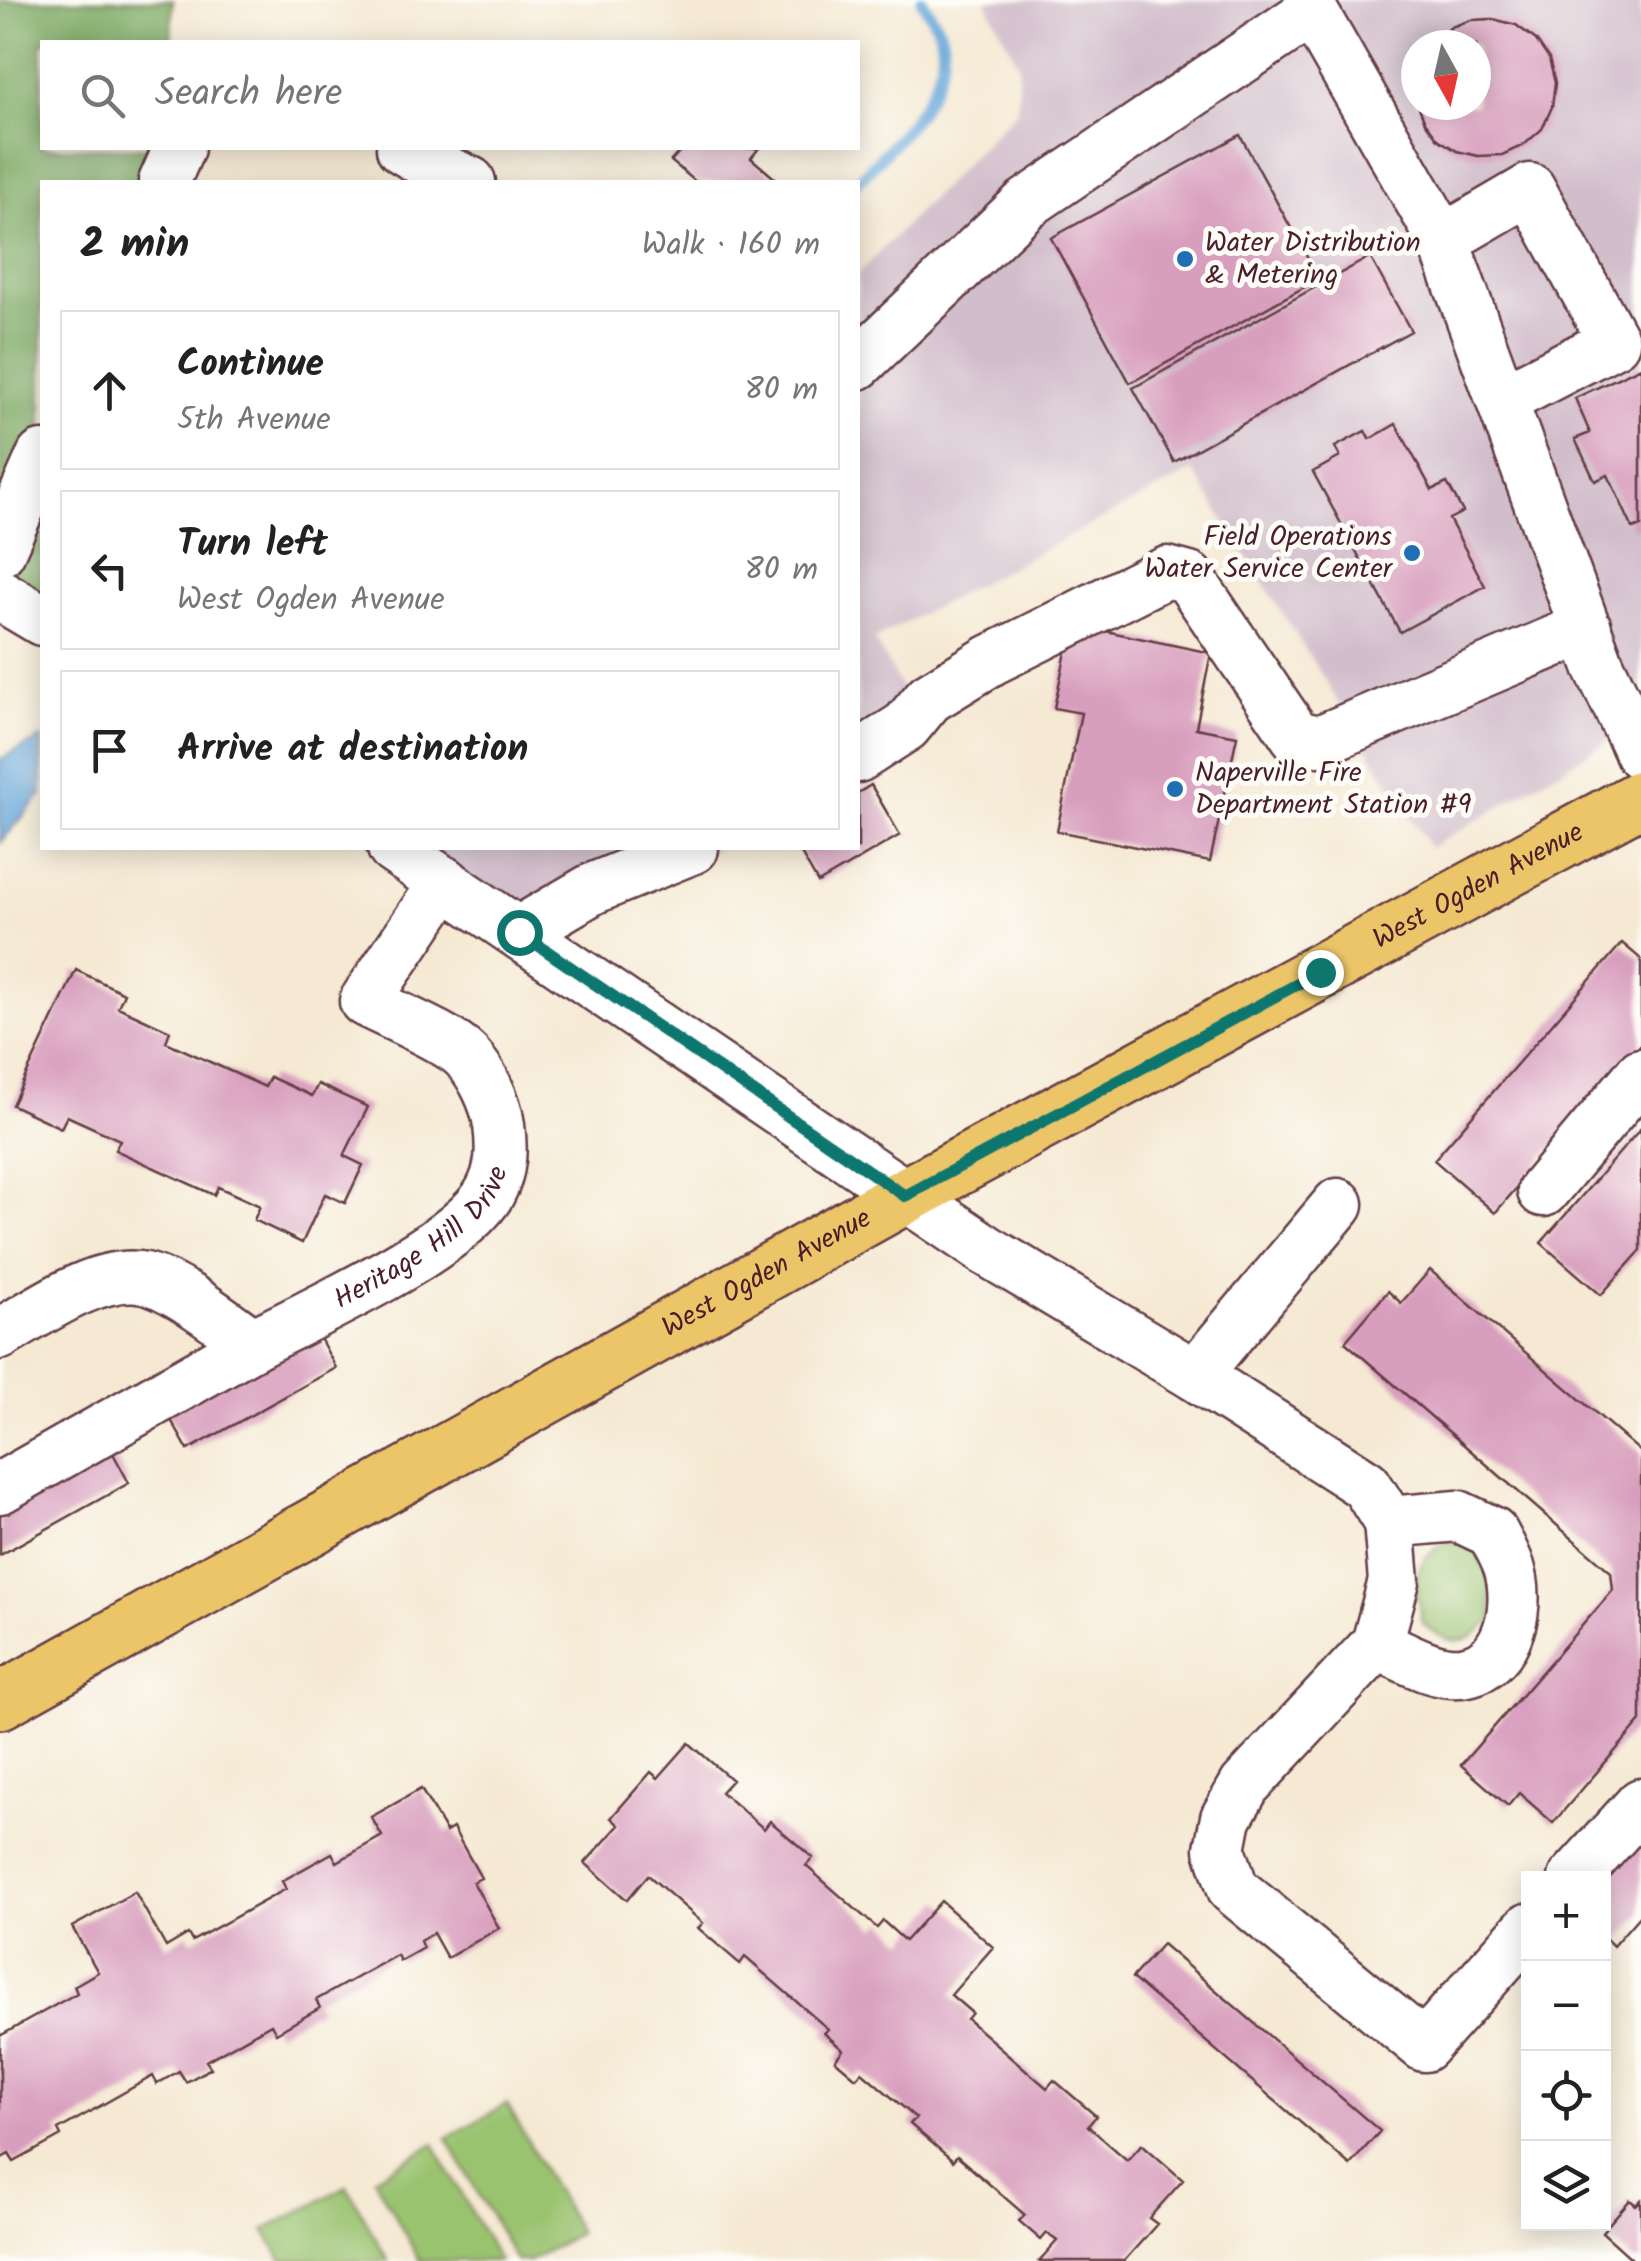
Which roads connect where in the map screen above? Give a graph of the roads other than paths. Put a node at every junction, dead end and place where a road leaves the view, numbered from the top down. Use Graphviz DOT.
graph roads {
  1 [pos="179,150"];
  2 [pos="405,150"];
  3 [pos="165,180"];
  4 [pos="466,180"];
  5 [pos="1443,240"];
  6 [pos="860,362"];
  7 [pos="1502,400"];
  8 [pos="40,461"];
  9 [pos="0,551"];
  10 [pos="0,595"];
  11 [pos="40,619"];
  12 [pos="1586,628"];
  13 [pos="1641,754"];
  14 [pos="860,756"];
  15 [pos="1641,798"];
  16 [pos="397,850"];
  17 [pos="688,850"];
  18 [pos="445,882"];
  19 [pos="519,932"];
  20 [pos="1641,1074"];
  21 [pos="1542,1191"];
  22 [pos="905,1196"];
  23 [pos="1338,1204"];
  24 [pos="0,1334"];
  25 [pos="253,1344"];
  26 [pos="1195,1375"];
  27 [pos="0,1488"];
  28 [pos="1388,1522"];
  29 [pos="1377,1644"];
  30 [pos="0,1701"];
  31 [pos="1641,1804"];
  32 [pos="1580,1871"];
  33 [pos="1521,1937"];
  1 -- 3 [label="street"];
  2 -- 4 [label="street"];
  5 -- 6 [label="street"];
  5 -- 7 [label="street"];
  5 -- 7 [label="street"];
  7 -- 12 [label="street"];
  8 -- 9 [label="street"];
  10 -- 11 [label="street"];
  12 -- 13 [label="street"];
  12 -- 14 [label="street"];
  15 -- 22 [label="main road, West Ogden Avenue"];
  16 -- 18 [label="street"];
  17 -- 19 [label="street"];
  18 -- 19 [label="street"];
  18 -- 25 [label="street, Heritage Hill Drive"];
  19 -- 22 [label="street"];
  20 -- 21 [label="street"];
  22 -- 26 [label="street"];
  22 -- 30 [label="main road, West Ogden Avenue"];
  23 -- 26 [label="street"];
  24 -- 25 [label="street"];
  25 -- 27 [label="street"];
  26 -- 28 [label="street"];
  28 -- 29 [label="street"];
  28 -- 29 [label="street"];
  29 -- 33 [label="street"];
  31 -- 32 [label="street"];
}
